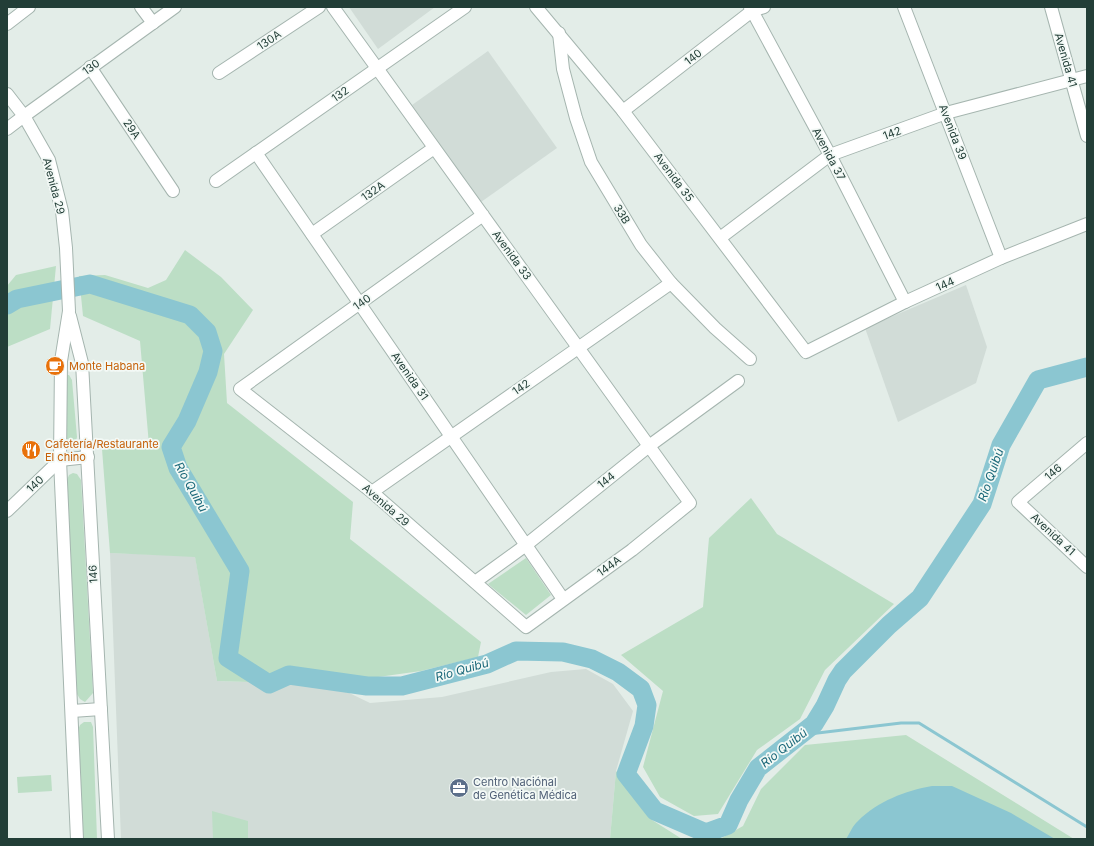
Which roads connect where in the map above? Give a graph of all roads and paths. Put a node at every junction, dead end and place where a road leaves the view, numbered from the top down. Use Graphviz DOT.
graph roads {
  1 [pos="29,7"];
  2 [pos="141,7"];
  3 [pos="175,7"];
  4 [pos="319,7"];
  5 [pos="333,7"];
  6 [pos="464,7"];
  7 [pos="536,7"];
  8 [pos="764,7"];
  9 [pos="904,7"];
  10 [pos="1051,7"];
  11 [pos="751,9"];
  12 [pos="153,23"];
  13 [pos="7,24"];
  14 [pos="559,33"];
  15 [pos="90,67"];
  16 [pos="377,68"];
  17 [pos="219,73"];
  18 [pos="1087,76"];
  19 [pos="1071,80"];
  20 [pos="7,94"];
  21 [pos="623,111"];
  22 [pos="946,113"];
  23 [pos="24,116"];
  24 [pos="7,129"];
  25 [pos="1087,136"];
  26 [pos="434,148"];
  27 [pos="256,153"];
  28 [pos="830,155"];
  29 [pos="216,181"];
  30 [pos="174,191"];
  31 [pos="483,215"];
  32 [pos="1087,224"];
  33 [pos="312,234"];
  34 [pos="720,238"];
  35 [pos="1001,258"];
  36 [pos="66,265"];
  37 [pos="671,283"];
  38 [pos="905,302"];
  39 [pos="360,304"];
  40 [pos="69,311"];
  41 [pos="578,348"];
  42 [pos="806,352"];
  43 [pos="750,359"];
  44 [pos="738,382"];
  45 [pos="240,389"];
  46 [pos="451,436"];
  47 [pos="1087,443"];
  48 [pos="649,446"];
  49 [pos="88,456"];
  50 [pos="60,460"];
  51 [pos="372,492"];
  52 [pos="1018,502"];
  53 [pos="690,503"];
  54 [pos="7,511"];
  55 [pos="526,545"];
  56 [pos="1087,566"];
  57 [pos="475,582"];
  58 [pos="563,599"];
  59 [pos="526,627"];
  60 [pos="101,709"];
  61 [pos="72,711"];
  62 [pos="77,839"];
  63 [pos="108,839"];
  1 -- 13 [label="street"];
  2 -- 12 [label="street"];
  3 -- 12 [label="street, 130"];
  4 -- 17 [label="street, 130A"];
  5 -- 16 [label="street, Avenida 33"];
  6 -- 16 [label="street, 132"];
  7 -- 14 [label="street, Avenida 35"];
  8 -- 11 [label="street, 140"];
  9 -- 22 [label="street, Avenida 39"];
  10 -- 19 [label="street, Avenida 41"];
  11 -- 21 [label="street, 140"];
  11 -- 28 [label="street, Avenida 37"];
  12 -- 15 [label="street, 130"];
  14 -- 21 [label="street, Avenida 35"];
  14 -- 37 [label="street, 33B"];
  15 -- 23 [label="street, 130"];
  15 -- 30 [label="street, 29A"];
  16 -- 26 [label="street, Avenida 33"];
  16 -- 27 [label="street, 132"];
  18 -- 19 [label="street, 142"];
  19 -- 22 [label="street, 142"];
  19 -- 25 [label="street, Avenida 41"];
  20 -- 23 [label="street, Avenida 29"];
  21 -- 34 [label="street, Avenida 35"];
  22 -- 28 [label="street, 142"];
  22 -- 35 [label="street, Avenida 39"];
  23 -- 24 [label="street, 130"];
  23 -- 36 [label="street, Avenida 29"];
  26 -- 31 [label="street, Avenida 33"];
  26 -- 33 [label="street, 132A"];
  27 -- 29 [label="street, 132"];
  27 -- 33 [label="street, Avenida 31"];
  28 -- 34 [label="street, 142"];
  28 -- 38 [label="street, Avenida 37"];
  31 -- 39 [label="street, 140"];
  31 -- 41 [label="street, Avenida 33"];
  32 -- 35 [label="street, 144"];
  33 -- 39 [label="street, Avenida 31"];
  34 -- 42 [label="street, Avenida 35"];
  35 -- 38 [label="street, 144"];
  36 -- 40 [label="street, 146"];
  37 -- 41 [label="street, 142"];
  37 -- 43 [label="street, 33B"];
  38 -- 42 [label="street, 144"];
  39 -- 45 [label="street, 140"];
  39 -- 46 [label="street, Avenida 31"];
  40 -- 49 [label="street, 146"];
  40 -- 50 [label="street, 146"];
  41 -- 46 [label="street, 142"];
  41 -- 48 [label="street, Avenida 33"];
  44 -- 48 [label="street, 144"];
  45 -- 51 [label="street, Avenida 29"];
  46 -- 51 [label="street, 142"];
  46 -- 55 [label="street, Avenida 31"];
  47 -- 52 [label="street, 146"];
  48 -- 53 [label="street, Avenida 33"];
  48 -- 55 [label="street, 144"];
  49 -- 50 [label="street"];
  49 -- 60 [label="street, 146"];
  50 -- 54 [label="street, 140"];
  50 -- 61 [label="street, 146"];
  51 -- 57 [label="street, Avenida 29"];
  52 -- 56 [label="street, Avenida 41"];
  53 -- 58 [label="street, 144A"];
  55 -- 57 [label="street, 144"];
  55 -- 58 [label="street, Avenida 31"];
  57 -- 59 [label="street, Avenida 29"];
  58 -- 59 [label="street, 144A"];
  60 -- 61 [label="street"];
  60 -- 63 [label="street, 146"];
  61 -- 62 [label="street, 146"];
}
